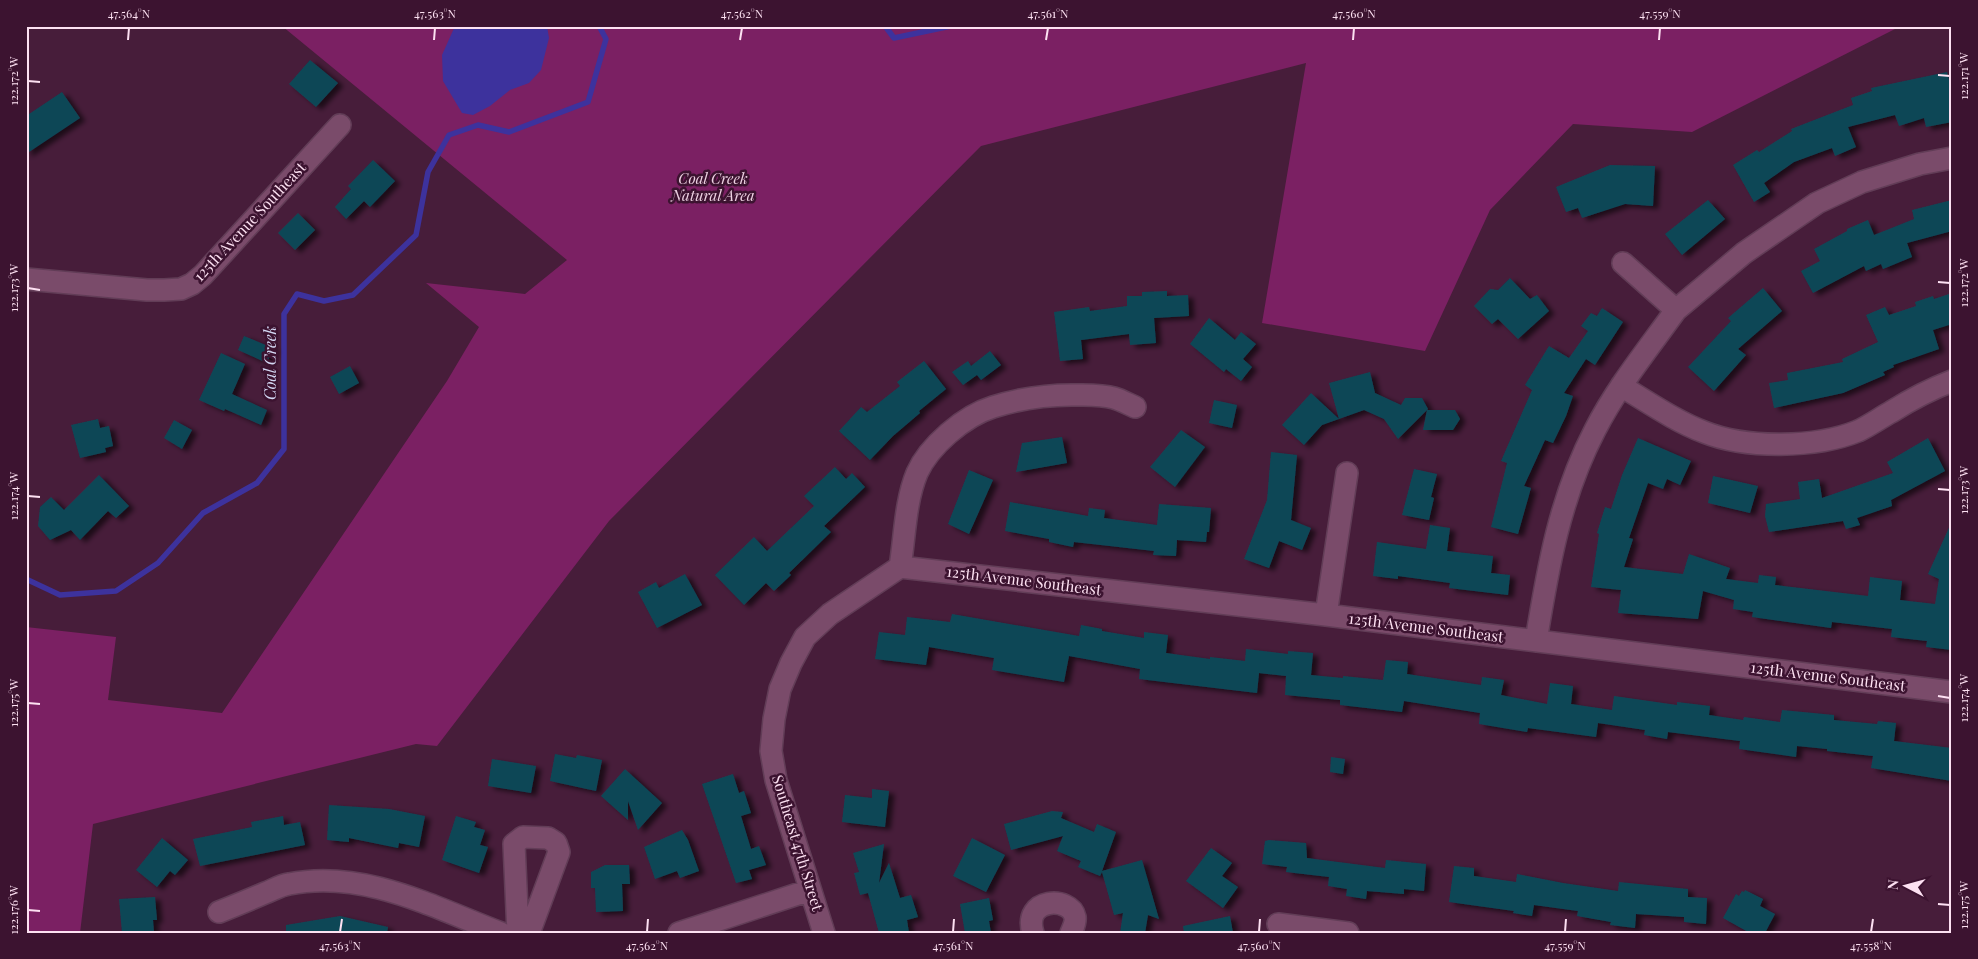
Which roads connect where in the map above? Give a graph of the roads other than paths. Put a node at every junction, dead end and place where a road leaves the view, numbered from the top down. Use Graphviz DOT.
graph roads {
  1 [pos="340,126"];
  2 [pos="1952,158"];
  3 [pos="1623,264"];
  4 [pos="26,279"];
  5 [pos="1676,310"];
  6 [pos="1952,381"];
  7 [pos="1621,386"];
  8 [pos="1135,407"];
  9 [pos="1347,473"];
  10 [pos="900,567"];
  11 [pos="1326,616"];
  12 [pos="1536,641"];
  13 [pos="1952,692"];
  14 [pos="810,890"];
  15 [pos="219,912"];
  16 [pos="1278,924"];
  17 [pos="501,933"];
  18 [pos="518,933"];
  19 [pos="529,933"];
  20 [pos="679,933"];
  21 [pos="824,933"];
  22 [pos="1034,933"];
  23 [pos="1072,933"];
  24 [pos="1348,933"];
  1 -- 4 [label="street, 125th Avenue Southeast"];
  2 -- 5 [label="street"];
  3 -- 5 [label="street"];
  5 -- 7 [label="street"];
  6 -- 7 [label="street"];
  7 -- 12 [label="street"];
  8 -- 10 [label="street"];
  9 -- 11 [label="street"];
  10 -- 11 [label="street, 125th Avenue Southeast"];
  10 -- 14 [label="street, Southeast 47th Street"];
  11 -- 12 [label="street, 125th Avenue Southeast"];
  12 -- 13 [label="street, 125th Avenue Southeast"];
  14 -- 20 [label="street"];
  14 -- 21 [label="street, Southeast 47th Street"];
  15 -- 17 [label="street"];
  16 -- 24 [label="street"];
  18 -- 19 [label="street"];
  22 -- 23 [label="street"];
}
